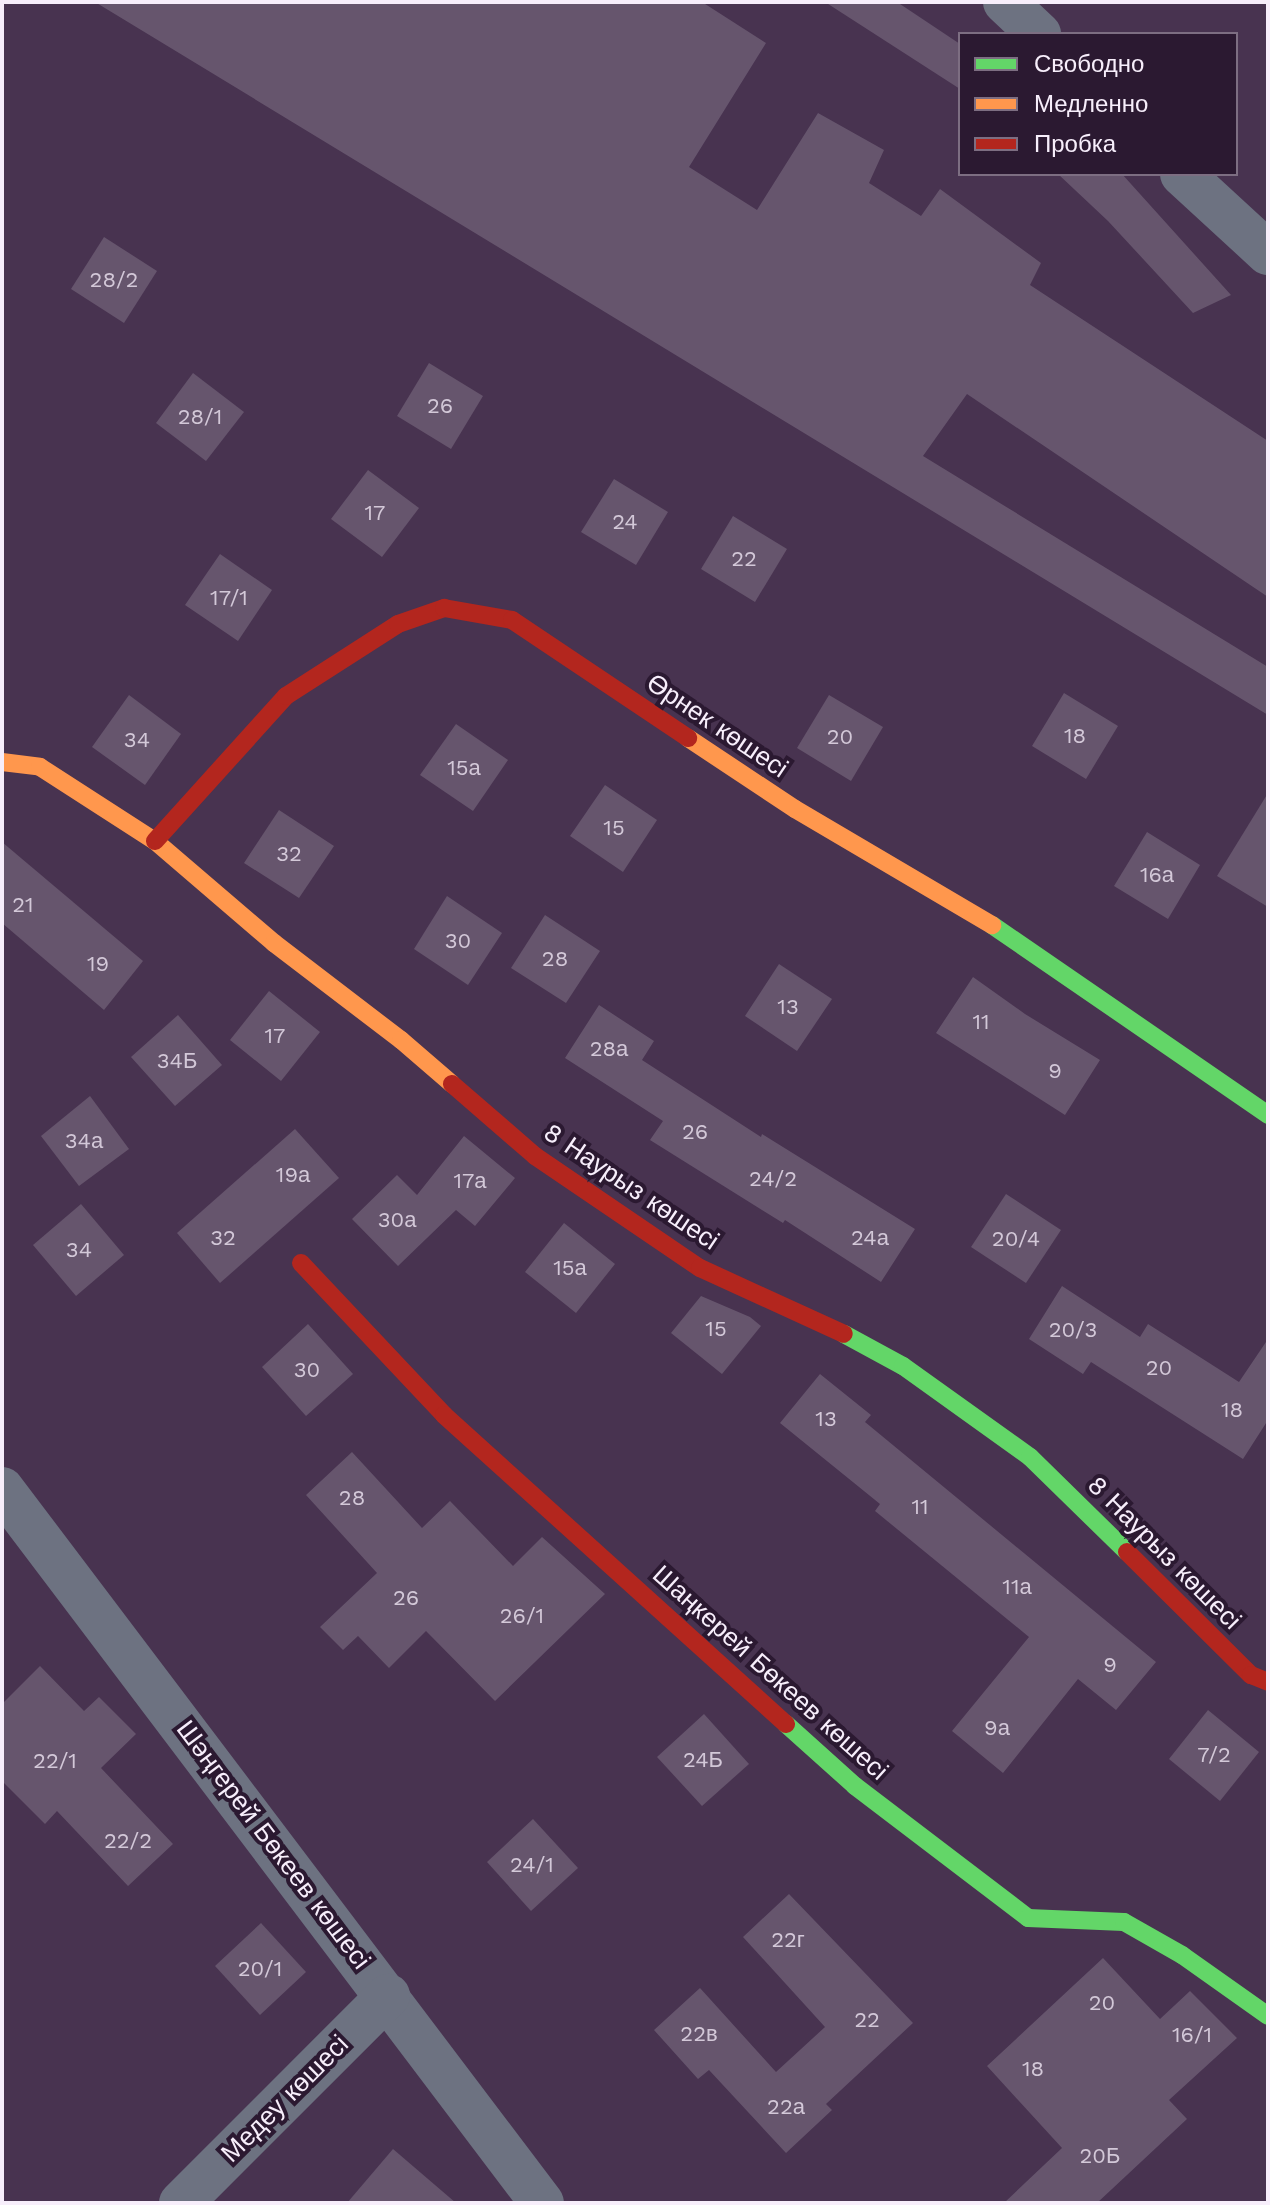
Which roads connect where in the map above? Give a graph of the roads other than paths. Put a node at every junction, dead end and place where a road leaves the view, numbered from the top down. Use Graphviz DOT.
graph roads {
  1 [pos="1005,2"];
  2 [pos="1037,32"];
  3 [pos="1184,176"];
  4 [pos="1268,253"];
  5 [pos="2,762"];
  6 [pos="155,841"];
  7 [pos="1268,1115"];
  8 [pos="301,1263"];
  9 [pos="2,1489"];
  10 [pos="1268,1682"];
  11 [pos="388,1996"];
  12 [pos="1268,2016"];
  13 [pos="181,2203"];
  14 [pos="542,2203"];
  1 -- 2 [label="street"];
  3 -- 4 [label="street"];
  5 -- 6 [label="street, 8 Наурыз көшесі"];
  6 -- 7 [label="street, Өрнек көшесі"];
  6 -- 10 [label="street, 8 Наурыз көшесі"];
  8 -- 12 [label="street, Шаңкерей Бөкеев көшесі"];
  9 -- 11 [label="street, Шәңгерей Бөкеев көшесі"];
  11 -- 13 [label="street, Медеу көшесі"];
  11 -- 14 [label="street, Шәңгерей Бөкеев көшесі"];
}
